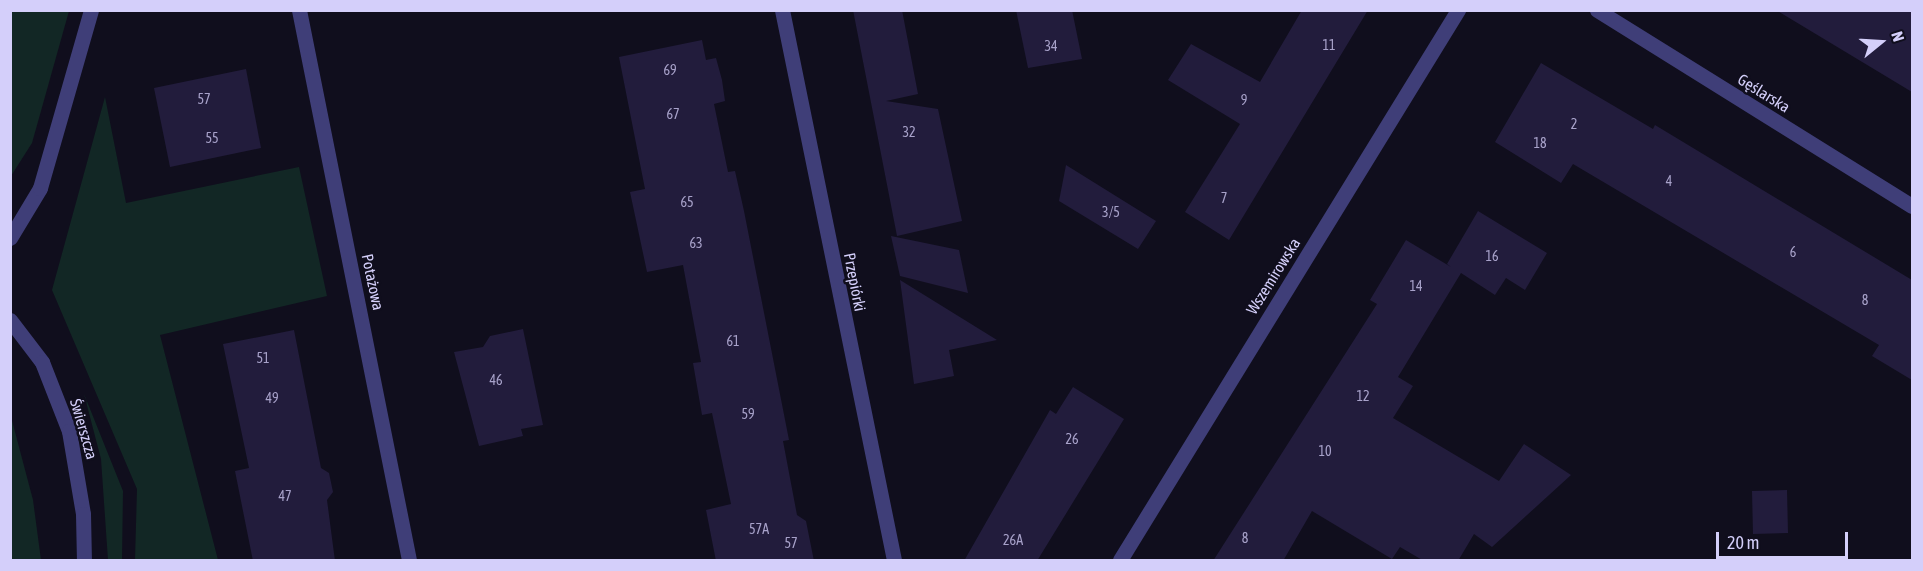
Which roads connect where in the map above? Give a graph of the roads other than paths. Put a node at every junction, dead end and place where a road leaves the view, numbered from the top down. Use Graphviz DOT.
graph roads {
  1 [pos="91,10"];
  2 [pos="299,10"];
  3 [pos="782,10"];
  4 [pos="1458,10"];
  5 [pos="1597,10"];
  6 [pos="1912,206"];
  7 [pos="10,238"];
  8 [pos="10,320"];
  9 [pos="84,561"];
  10 [pos="408,561"];
  11 [pos="894,561"];
  12 [pos="1120,561"];
  1 -- 7 [label="street"];
  2 -- 10 [label="street, Potażowa"];
  3 -- 11 [label="street, Przepiórki"];
  4 -- 12 [label="street, Wszemirowska"];
  5 -- 6 [label="street, Gęślarska"];
  8 -- 9 [label="street, Świerszcza"];
}
